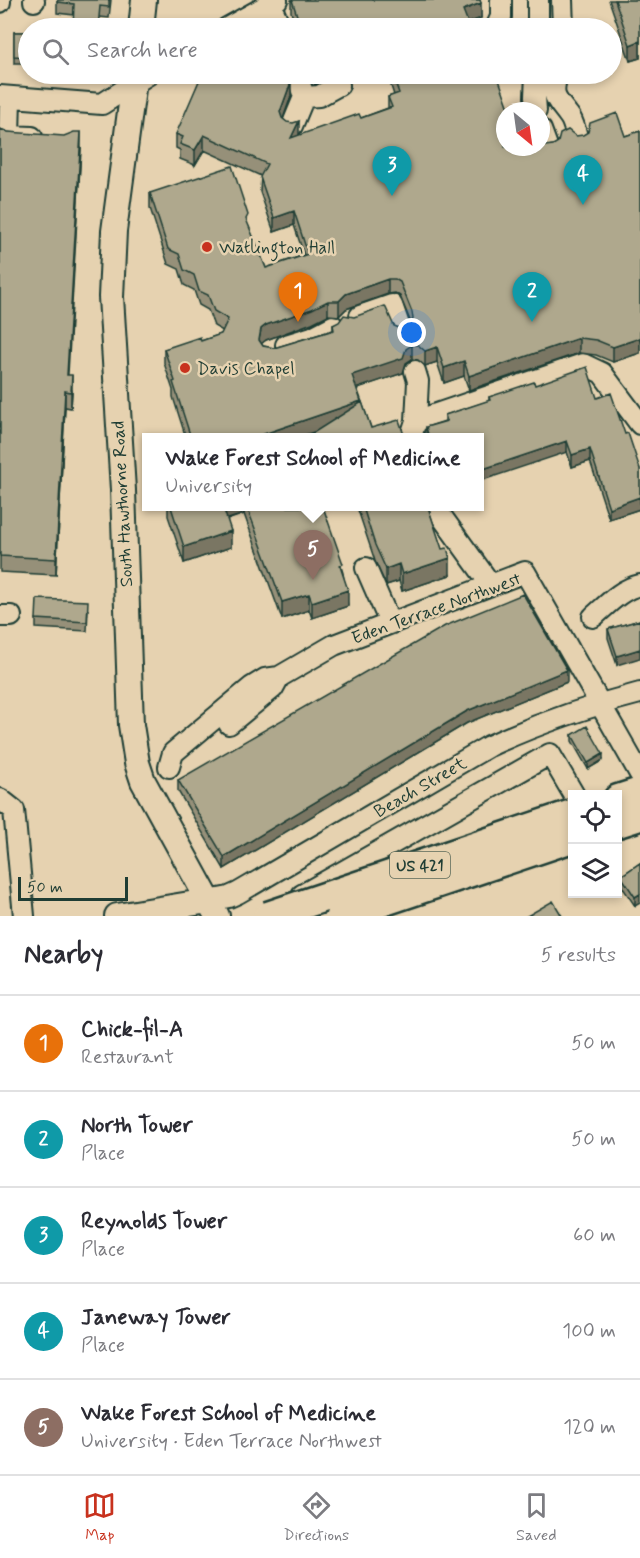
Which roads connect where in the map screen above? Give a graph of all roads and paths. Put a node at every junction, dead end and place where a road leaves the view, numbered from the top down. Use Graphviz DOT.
graph roads {
  1 [pos="144,0"];
  2 [pos="501,0"];
  3 [pos="537,0"];
  4 [pos="562,0"];
  5 [pos="274,2"];
  6 [pos="142,18"];
  7 [pos="245,18"];
  8 [pos="278,18"];
  9 [pos="501,18"];
  10 [pos="538,18"];
  11 [pos="563,18"];
  12 [pos="128,84"];
  13 [pos="138,84"];
  14 [pos="300,84"];
  15 [pos="535,84"];
  16 [pos="554,84"];
  17 [pos="339,85"];
  18 [pos="5,97"];
  19 [pos="304,97"];
  20 [pos="534,102"];
  21 [pos="292,126"];
  22 [pos="55,139"];
  23 [pos="578,139"];
  24 [pos="401,331"];
  25 [pos="270,351"];
  26 [pos="415,371"];
  27 [pos="640,424"];
  28 [pos="415,429"];
  29 [pos="437,511"];
  30 [pos="366,568"];
  31 [pos="491,585"];
  32 [pos="640,585"];
  33 [pos="593,617"];
  34 [pos="390,623"];
  35 [pos="640,693"];
  36 [pos="600,703"];
  37 [pos="640,774"];
  38 [pos="640,780"];
  39 [pos="143,781"];
  40 [pos="571,790"];
  41 [pos="621,790"];
  42 [pos="640,792"];
  43 [pos="640,797"];
  44 [pos="622,798"];
  45 [pos="0,799"];
  46 [pos="622,807"];
  47 [pos="568,816"];
  48 [pos="640,816"];
  49 [pos="622,822"];
  50 [pos="568,840"];
  51 [pos="332,878"];
  52 [pos="213,908"];
  53 [pos="24,916"];
  54 [pos="117,916"];
  55 [pos="268,916"];
  56 [pos="288,916"];
  57 [pos="340,916"];
  58 [pos="355,916"];
  1 -- 6 [label="main road"];
  2 -- 9 [label="street"];
  3 -- 10 [label="street"];
  4 -- 11 [label="street"];
  5 -- 7 [label="street"];
  5 -- 8 [label="street"];
  12 -- 18 [label="street"];
  13 -- 39 [label="main road, South Hawthorne Road"];
  14 -- 19 [label="street"];
  15 -- 20 [label="street"];
  16 -- 23 [label="street"];
  17 -- 19 [label="street"];
  18 -- 22 [label="street"];
  19 -- 21 [label="street"];
  24 -- 25 [label="street"];
  26 -- 28 [label="street"];
  27 -- 28 [label="street"];
  29 -- 31 [label="street"];
  30 -- 34 [label="street"];
  31 -- 34 [label="street, Eden Terrace Northwest"];
  31 -- 36 [label="street, Eden Terrace Northwest"];
  32 -- 33 [label="street"];
  34 -- 39 [label="street, Eden Terrace Northwest"];
  35 -- 36 [label="street, Beach Street"];
  36 -- 37 [label="street"];
  36 -- 52 [label="street, Beach Street"];
  38 -- 41 [label="street"];
  39 -- 52 [label="main road, South Hawthorne Road"];
  40 -- 51 [label="street"];
  42 -- 44 [label="highway"];
  43 -- 46 [label="street"];
  45 -- 53 [label="street"];
  47 -- 55 [label="highway, US 421, bridge"];
  48 -- 49 [label="highway"];
  50 -- 57 [label="highway, US 421, bridge"];
  51 -- 56 [label="street"];
  51 -- 58 [label="street"];
  52 -- 54 [label="main road"];
}
